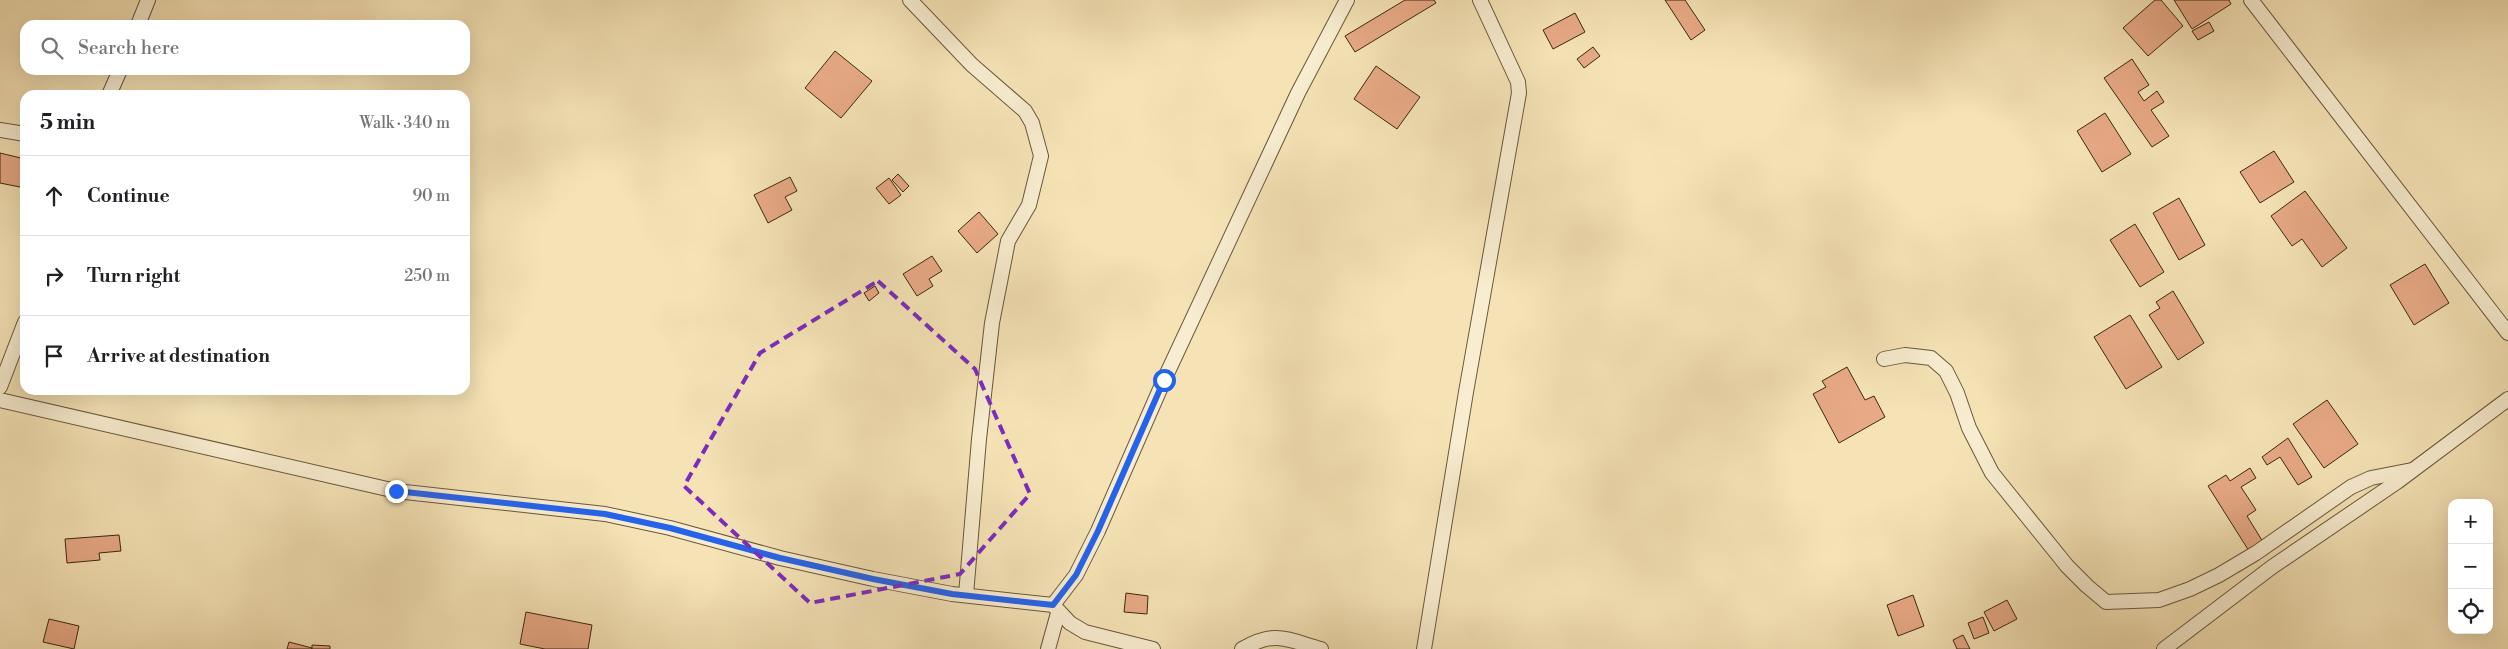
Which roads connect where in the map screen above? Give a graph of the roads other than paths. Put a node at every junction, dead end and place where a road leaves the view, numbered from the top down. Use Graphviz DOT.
graph roads {
  1 [pos="148,0"];
  2 [pos="910,0"];
  3 [pos="1347,0"];
  4 [pos="1480,0"];
  5 [pos="2251,0"];
  6 [pos="140,20"];
  7 [pos="118,75"];
  8 [pos="111,90"];
  9 [pos="0,130"];
  10 [pos="20,133"];
  11 [pos="2508,333"];
  12 [pos="20,335"];
  13 [pos="1884,359"];
  14 [pos="0,388"];
  15 [pos="2508,399"];
  16 [pos="0,400"];
  17 [pos="2412,470"];
  18 [pos="966,595"];
  19 [pos="1056,609"];
  20 [pos="1048,649"];
  21 [pos="1153,649"];
  22 [pos="1242,649"];
  23 [pos="1321,649"];
  24 [pos="1424,649"];
  25 [pos="2164,649"];
  1 -- 6 [label="street"];
  2 -- 18 [label="street"];
  3 -- 19 [label="street"];
  4 -- 24 [label="street"];
  5 -- 11 [label="street"];
  7 -- 8 [label="street"];
  9 -- 10 [label="street"];
  12 -- 14 [label="street"];
  13 -- 17 [label="street"];
  15 -- 17 [label="street"];
  16 -- 18 [label="street"];
  17 -- 25 [label="street"];
  18 -- 19 [label="street"];
  19 -- 20 [label="street"];
  19 -- 21 [label="street"];
  22 -- 23 [label="street"];
}
